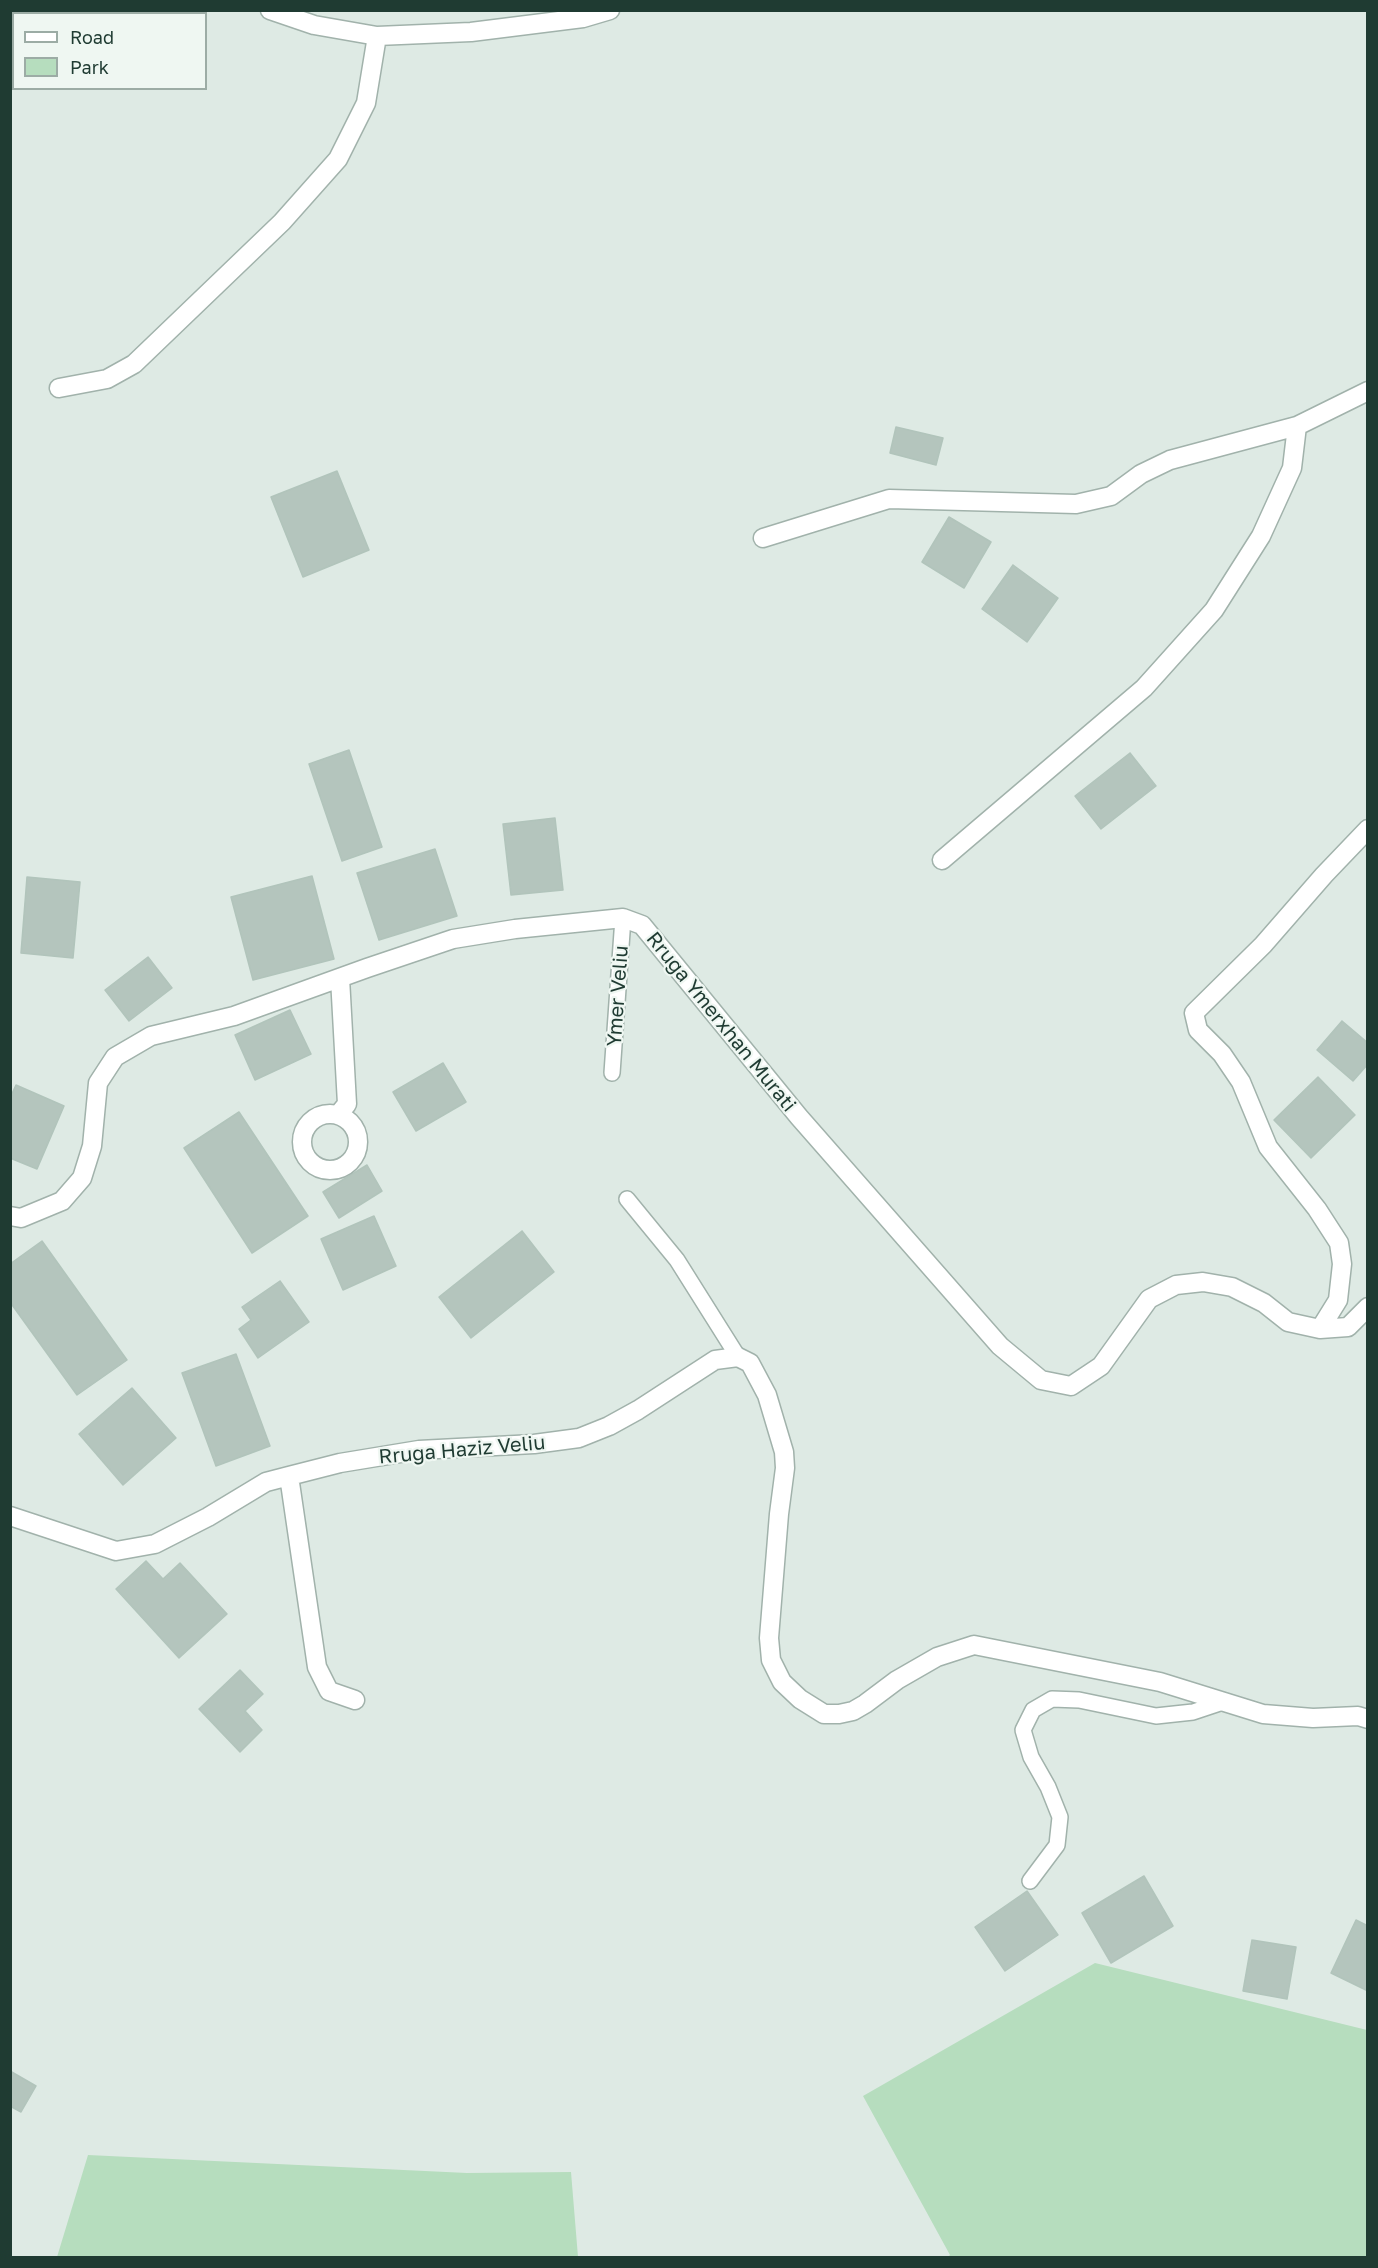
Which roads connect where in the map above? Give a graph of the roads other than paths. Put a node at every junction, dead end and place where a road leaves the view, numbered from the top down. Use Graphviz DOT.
graph roads {
  1 [pos="270,10"];
  2 [pos="610,10"];
  3 [pos="377,36"];
  4 [pos="59,388"];
  5 [pos="1368,391"];
  6 [pos="1297,426"];
  7 [pos="764,538"];
  8 [pos="1368,829"];
  9 [pos="942,860"];
  10 [pos="623,918"];
  11 [pos="340,978"];
  12 [pos="612,1073"];
  13 [pos="338,1115"];
  14 [pos="627,1199"];
  15 [pos="10,1216"];
  16 [pos="1368,1307"];
  17 [pos="1320,1329"];
  18 [pos="738,1357"];
  19 [pos="289,1476"];
  20 [pos="10,1516"];
  21 [pos="355,1700"];
  22 [pos="1223,1702"];
  23 [pos="1368,1719"];
  24 [pos="1030,1881"];
  1 -- 3 [label="street"];
  2 -- 3 [label="street"];
  3 -- 4 [label="street"];
  5 -- 6 [label="street"];
  6 -- 7 [label="street"];
  6 -- 9 [label="street"];
  8 -- 17 [label="street"];
  10 -- 11 [label="street"];
  10 -- 12 [label="lane, Ymer Veliu"];
  10 -- 17 [label="street, Rruga Ymerxhan Murati"];
  11 -- 13 [label="street"];
  11 -- 15 [label="street"];
  14 -- 18 [label="lane"];
  16 -- 17 [label="street, Rruga Ymerxhan Murati"];
  18 -- 19 [label="street, Rruga Haziz Veliu"];
  18 -- 22 [label="street"];
  19 -- 20 [label="street, Rruga Haziz Veliu"];
  19 -- 21 [label="street"];
  22 -- 23 [label="street"];
  22 -- 24 [label="lane"];
}
